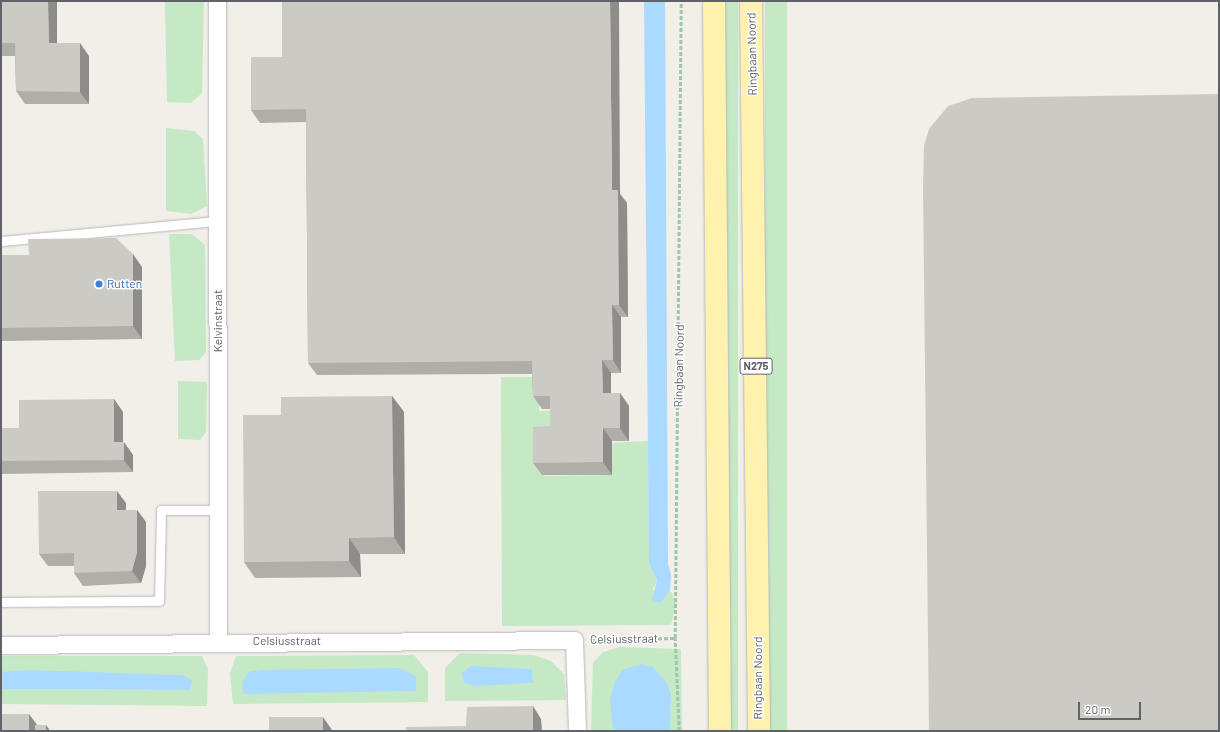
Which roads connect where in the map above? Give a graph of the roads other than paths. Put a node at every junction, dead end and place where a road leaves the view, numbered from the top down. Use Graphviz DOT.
graph roads {
  1 [pos="216,1"];
  2 [pos="714,1"];
  3 [pos="751,1"];
  4 [pos="218,221"];
  5 [pos="1,241"];
  6 [pos="218,510"];
  7 [pos="1,602"];
  8 [pos="218,641"];
  9 [pos="1,645"];
  10 [pos="576,731"];
  11 [pos="720,731"];
  12 [pos="759,731"];
  1 -- 4 [label="street, Kelvinstraat"];
  2 -- 11 [label="main road"];
  3 -- 12 [label="main road, Ringbaan Noord / N275"];
  4 -- 5 [label="lane"];
  4 -- 6 [label="street, Kelvinstraat"];
  6 -- 7 [label="lane"];
  6 -- 8 [label="street, Kelvinstraat"];
  8 -- 9 [label="street, Celsiusstraat"];
  8 -- 10 [label="street, Celsiusstraat"];
}
